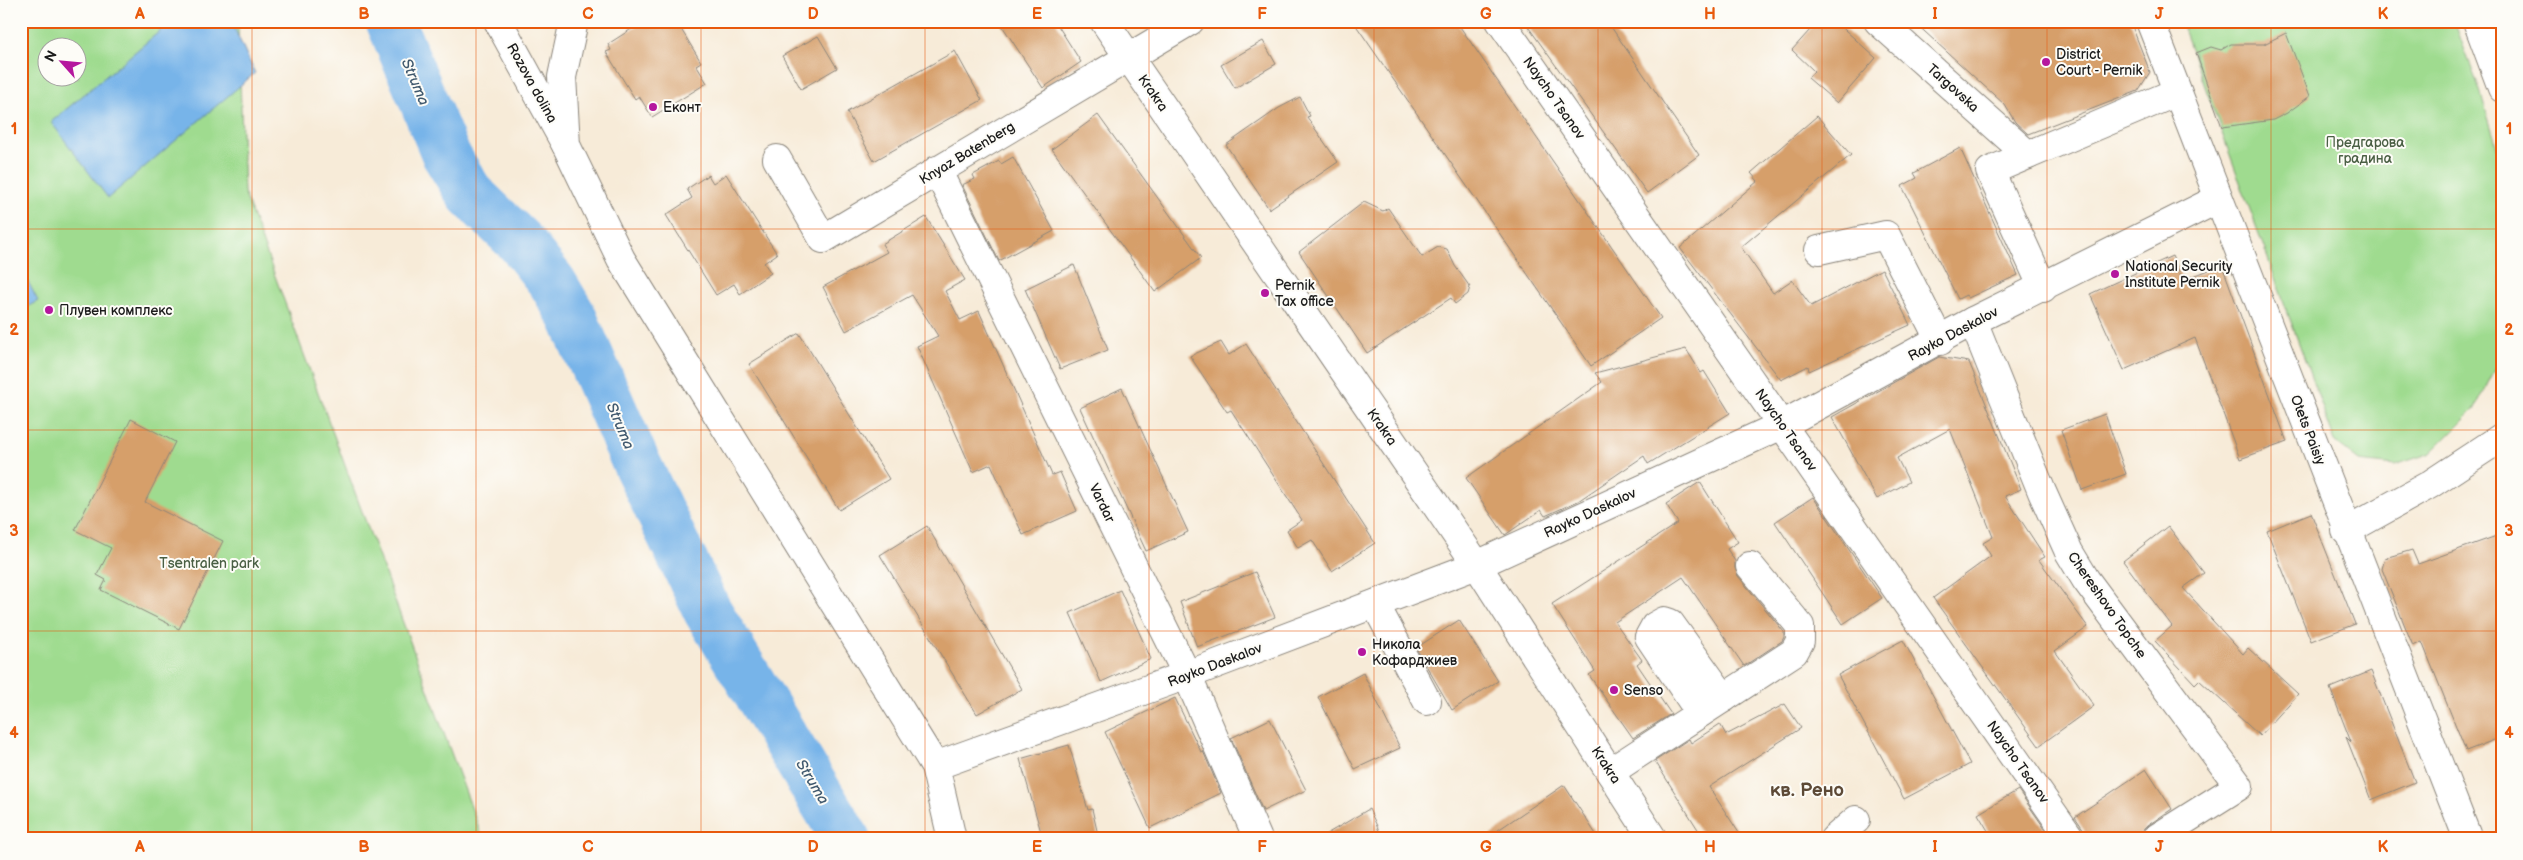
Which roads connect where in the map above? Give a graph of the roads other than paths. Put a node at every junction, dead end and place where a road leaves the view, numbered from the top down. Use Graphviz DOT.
graph roads {
  1 [pos="498,21"];
  2 [pos="574,21"];
  3 [pos="1104,21"];
  4 [pos="1190,21"];
  5 [pos="1500,21"];
  6 [pos="1878,21"];
  7 [pos="2150,21"];
  8 [pos="2477,21"];
  9 [pos="1128,58"];
  10 [pos="2502,88"];
  11 [pos="2177,92"];
  12 [pos="566,145"];
  13 [pos="2028,155"];
  14 [pos="777,159"];
  15 [pos="937,170"];
  16 [pos="2218,200"];
  17 [pos="1819,250"];
  18 [pos="2043,288"];
  19 [pos="1974,321"];
  20 [pos="1940,340"];
  21 [pos="1782,425"];
  22 [pos="2502,437"];
  23 [pos="2346,531"];
  24 [pos="1477,565"];
  25 [pos="1750,566"];
  26 [pos="1375,604"];
  27 [pos="1188,676"];
  28 [pos="1724,698"];
  29 [pos="1427,701"];
  30 [pos="1700,713"];
  31 [pos="935,766"];
  32 [pos="1610,772"];
  33 [pos="1856,820"];
  34 [pos="952,839"];
  35 [pos="1258,839"];
  36 [pos="1653,839"];
  37 [pos="1834,839"];
  38 [pos="2071,839"];
  39 [pos="2155,839"];
  40 [pos="2468,839"];
  1 -- 12 [label="street, Rozova dolina"];
  2 -- 12 [label="street"];
  3 -- 9 [label="street, Krakra"];
  4 -- 9 [label="street, Knyaz Batenberg"];
  5 -- 21 [label="street, Naycho Tsanov"];
  6 -- 13 [label="street, Targovska"];
  7 -- 11 [label="street, Otets Paisiy"];
  8 -- 10 [label="street"];
  9 -- 15 [label="street, Knyaz Batenberg"];
  9 -- 24 [label="street, Krakra"];
  11 -- 13 [label="street"];
  11 -- 16 [label="street, Otets Paisiy"];
  12 -- 31 [label="street"];
  13 -- 18 [label="street"];
  14 -- 15 [label="street, Knyaz Batenberg"];
  15 -- 27 [label="street, Vardar"];
  16 -- 18 [label="street, Rayko Daskalov"];
  16 -- 23 [label="street, Otets Paisiy"];
  17 -- 20 [label="street"];
  18 -- 19 [label="street, Rayko Daskalov"];
  19 -- 20 [label="street, Rayko Daskalov"];
  19 -- 39 [label="street, Chereshovo Topche"];
  20 -- 21 [label="street, Rayko Daskalov"];
  21 -- 24 [label="street, Rayko Daskalov"];
  21 -- 38 [label="street, Naycho Tsanov"];
  22 -- 23 [label="street"];
  23 -- 40 [label="street, Otets Paisiy"];
  24 -- 26 [label="street, Rayko Daskalov"];
  24 -- 32 [label="street, Krakra"];
  25 -- 28 [label="street"];
  26 -- 27 [label="street, Rayko Daskalov"];
  26 -- 29 [label="street"];
  27 -- 31 [label="street, Rayko Daskalov"];
  27 -- 35 [label="street, Vardar"];
  28 -- 30 [label="street"];
  28 -- 30 [label="street"];
  30 -- 32 [label="street"];
  31 -- 34 [label="street"];
  32 -- 36 [label="street, Krakra"];
  33 -- 37 [label="street"];
}
